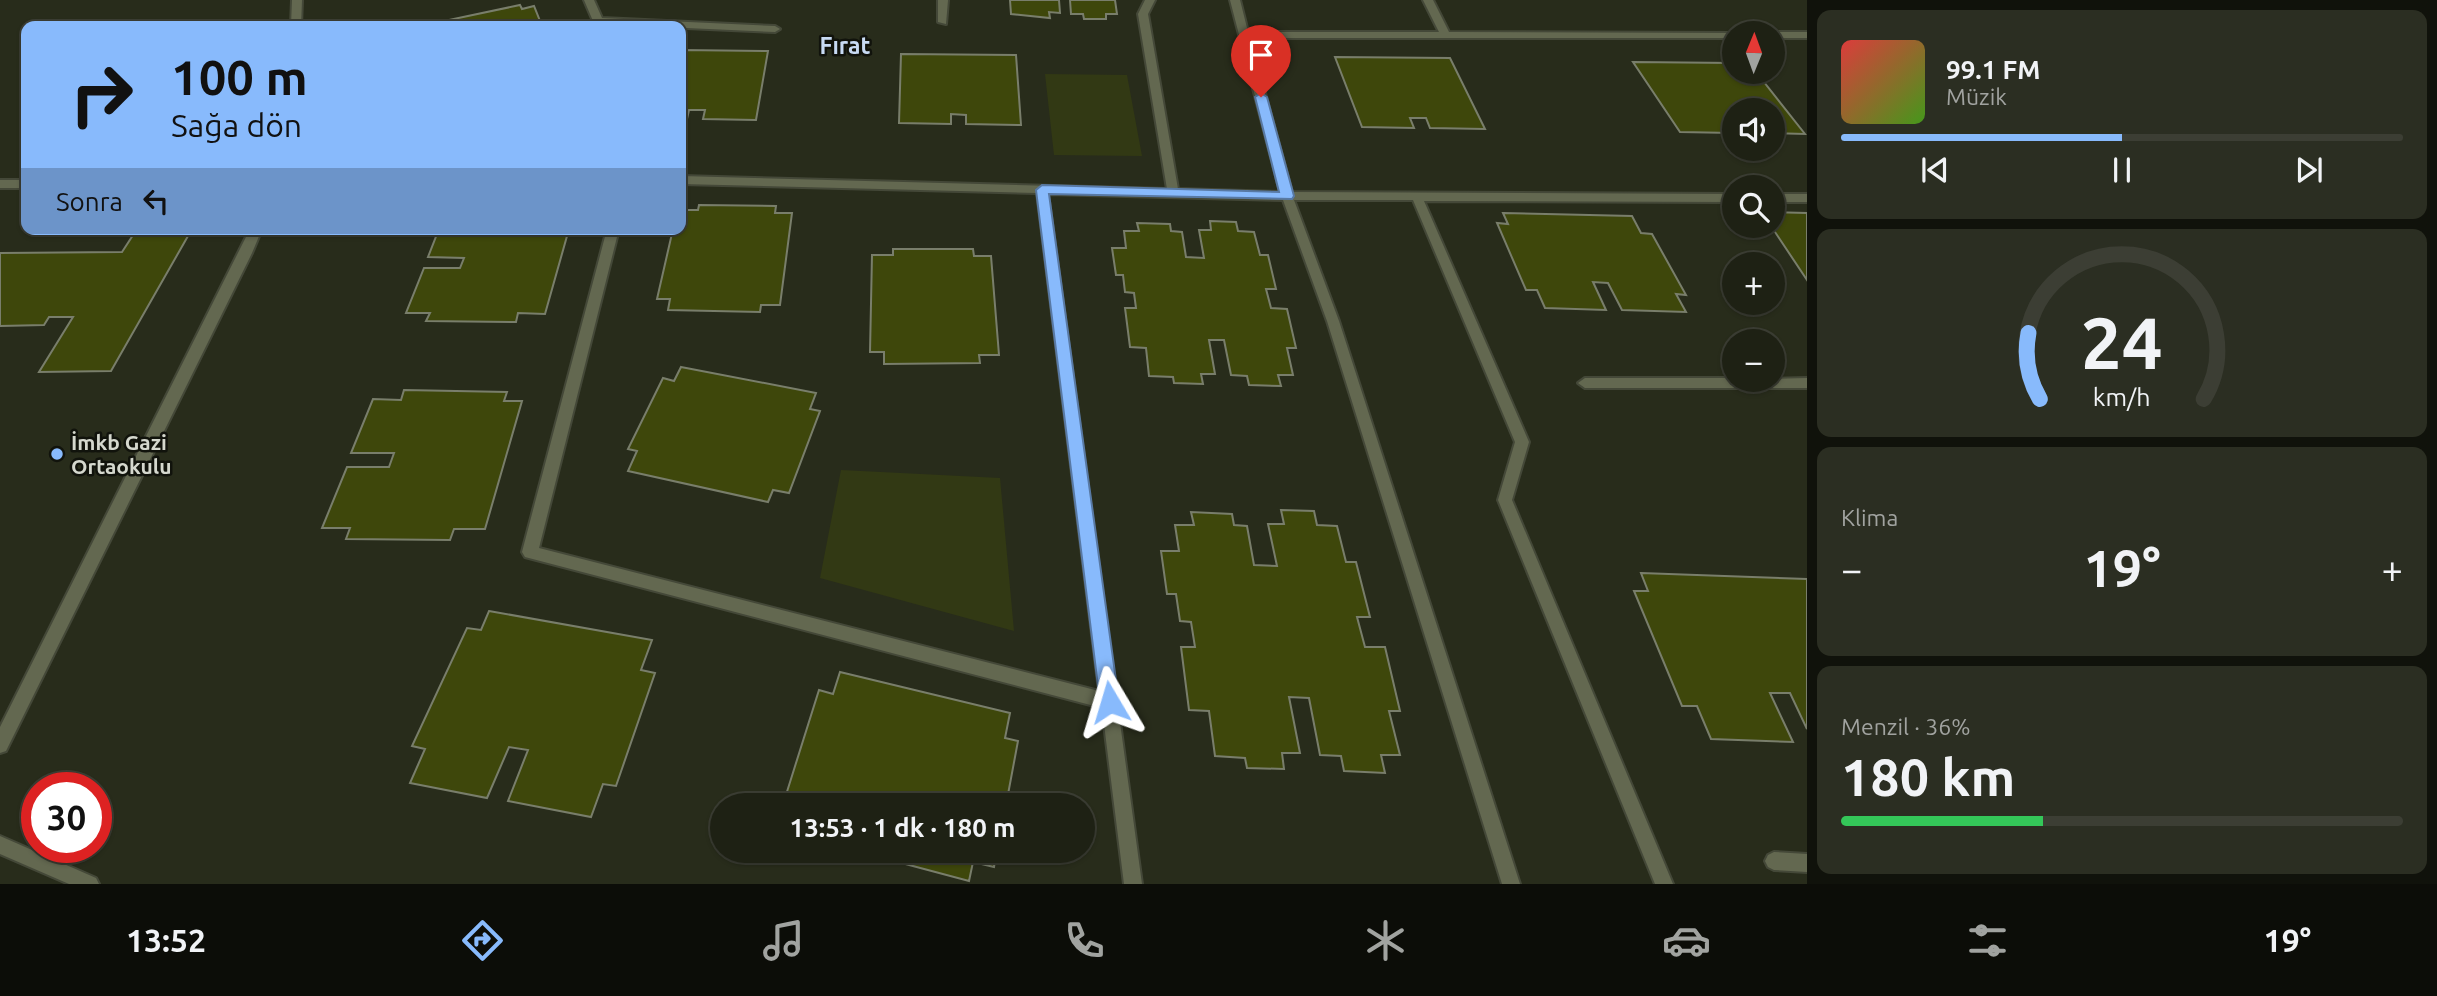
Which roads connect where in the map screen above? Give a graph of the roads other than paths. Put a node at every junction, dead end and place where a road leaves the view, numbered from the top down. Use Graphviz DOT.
graph roads {
  1 [pos="297,0"];
  2 [pos="589,0"];
  3 [pos="943,0"];
  4 [pos="1150,0"];
  5 [pos="1235,0"];
  6 [pos="1428,0"];
  7 [pos="296,21"];
  8 [pos="618,21"];
  9 [pos="943,22"];
  10 [pos="686,24"];
  11 [pos="775,29"];
  12 [pos="1244,35"];
  13 [pos="1446,35"];
  14 [pos="1722,35"];
  15 [pos="1785,35"];
  16 [pos="1807,35"];
  17 [pos="686,180"];
  18 [pos="0,184"];
  19 [pos="21,184"];
  20 [pos="1042,190"];
  21 [pos="1173,193"];
  22 [pos="1287,196"];
  23 [pos="1417,197"];
  24 [pos="1722,198"];
  25 [pos="1785,198"];
  26 [pos="1807,198"];
  27 [pos="254,235"];
  28 [pos="611,235"];
  29 [pos="1585,383"];
  30 [pos="1807,383"];
  31 [pos="1110,702"];
  32 [pos="0,745"];
  33 [pos="0,845"];
  34 [pos="1774,861"];
  35 [pos="1807,863"];
  36 [pos="90,884"];
  37 [pos="1133,884"];
  38 [pos="1511,884"];
  39 [pos="1664,884"];
  1 -- 7 [label="street"];
  2 -- 8 [label="street"];
  3 -- 9 [label="street"];
  4 -- 21 [label="street"];
  5 -- 12 [label="street"];
  6 -- 13 [label="street"];
  10 -- 11 [label="street"];
  12 -- 13 [label="street"];
  12 -- 22 [label="street"];
  13 -- 14 [label="street"];
  15 -- 16 [label="street"];
  17 -- 20 [label="street"];
  18 -- 19 [label="street"];
  20 -- 21 [label="street"];
  20 -- 31 [label="street"];
  21 -- 22 [label="street"];
  22 -- 23 [label="street"];
  22 -- 38 [label="street"];
  23 -- 24 [label="street"];
  23 -- 39 [label="street"];
  25 -- 26 [label="street"];
  27 -- 32 [label="street"];
  28 -- 31 [label="street"];
  29 -- 30 [label="street"];
  31 -- 37 [label="street"];
  33 -- 36 [label="street"];
  34 -- 35 [label="street"];
}
